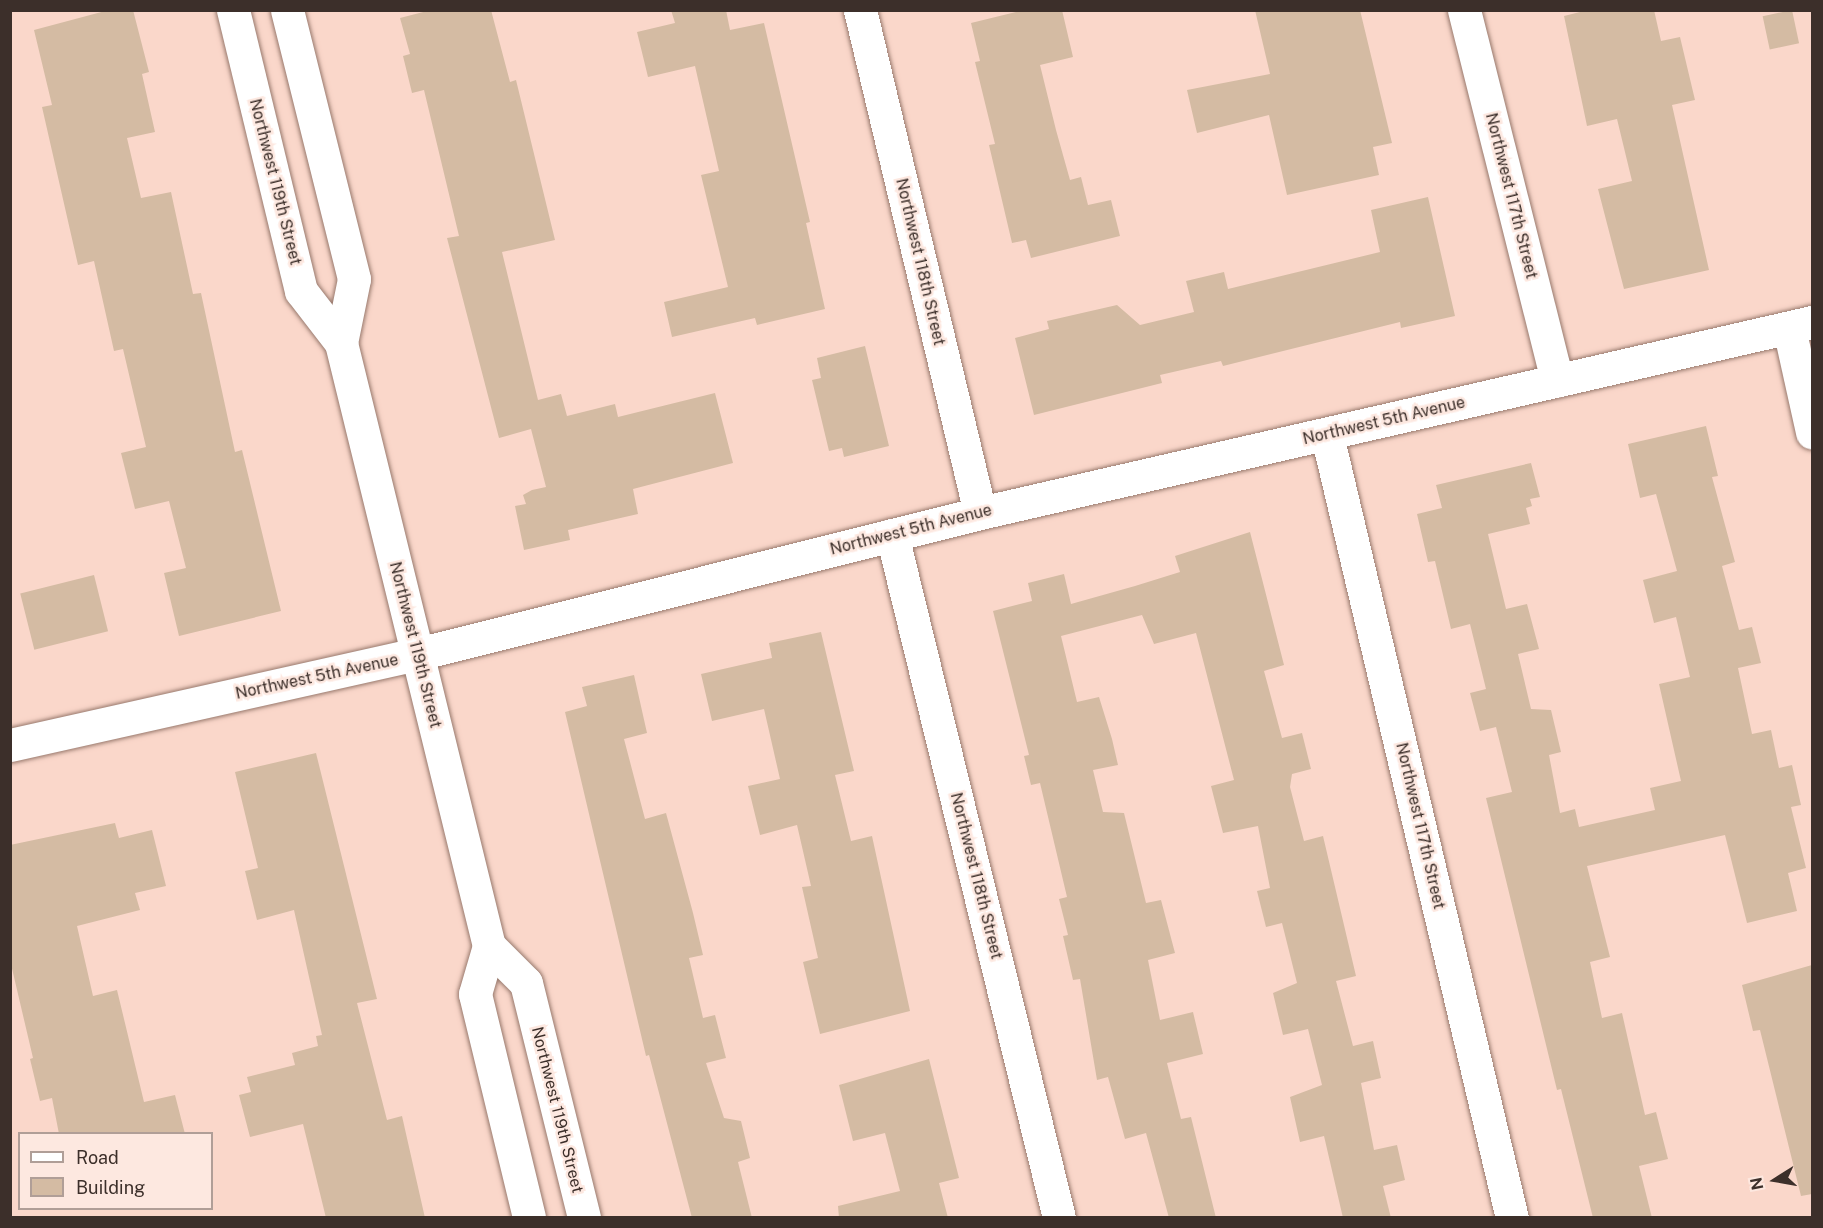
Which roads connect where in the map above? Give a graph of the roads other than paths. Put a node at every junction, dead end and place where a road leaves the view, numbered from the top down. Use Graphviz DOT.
graph roads {
  1 [pos="232,10"];
  2 [pos="286,10"];
  3 [pos="861,10"];
  4 [pos="1464,10"];
  5 [pos="1801,325"];
  6 [pos="341,343"];
  7 [pos="1557,381"];
  8 [pos="1812,432"];
  9 [pos="1327,435"];
  10 [pos="980,513"];
  11 [pos="892,535"];
  12 [pos="418,654"];
  13 [pos="10,745"];
  14 [pos="489,946"];
  15 [pos="529,1218"];
  16 [pos="584,1218"];
  17 [pos="1059,1218"];
  18 [pos="1512,1218"];
  1 -- 6 [label="street, Northwest 119th Street"];
  2 -- 6 [label="street, Northwest 119th Street"];
  3 -- 10 [label="street, Northwest 118th Street"];
  4 -- 7 [label="street, Northwest 117th Street"];
  5 -- 7 [label="street, Northwest 5th Avenue"];
  5 -- 8 [label="street"];
  6 -- 12 [label="street, Northwest 119th Street"];
  7 -- 9 [label="street, Northwest 5th Avenue"];
  9 -- 10 [label="street, Northwest 5th Avenue"];
  9 -- 18 [label="street, Northwest 117th Street"];
  10 -- 11 [label="street, Northwest 5th Avenue"];
  11 -- 12 [label="street, Northwest 5th Avenue"];
  11 -- 17 [label="street, Northwest 118th Street"];
  12 -- 13 [label="street, Northwest 5th Avenue"];
  12 -- 14 [label="street, Northwest 119th Street"];
  14 -- 15 [label="street, Northwest 119th Street"];
  14 -- 16 [label="street, Northwest 119th Street"];
}
